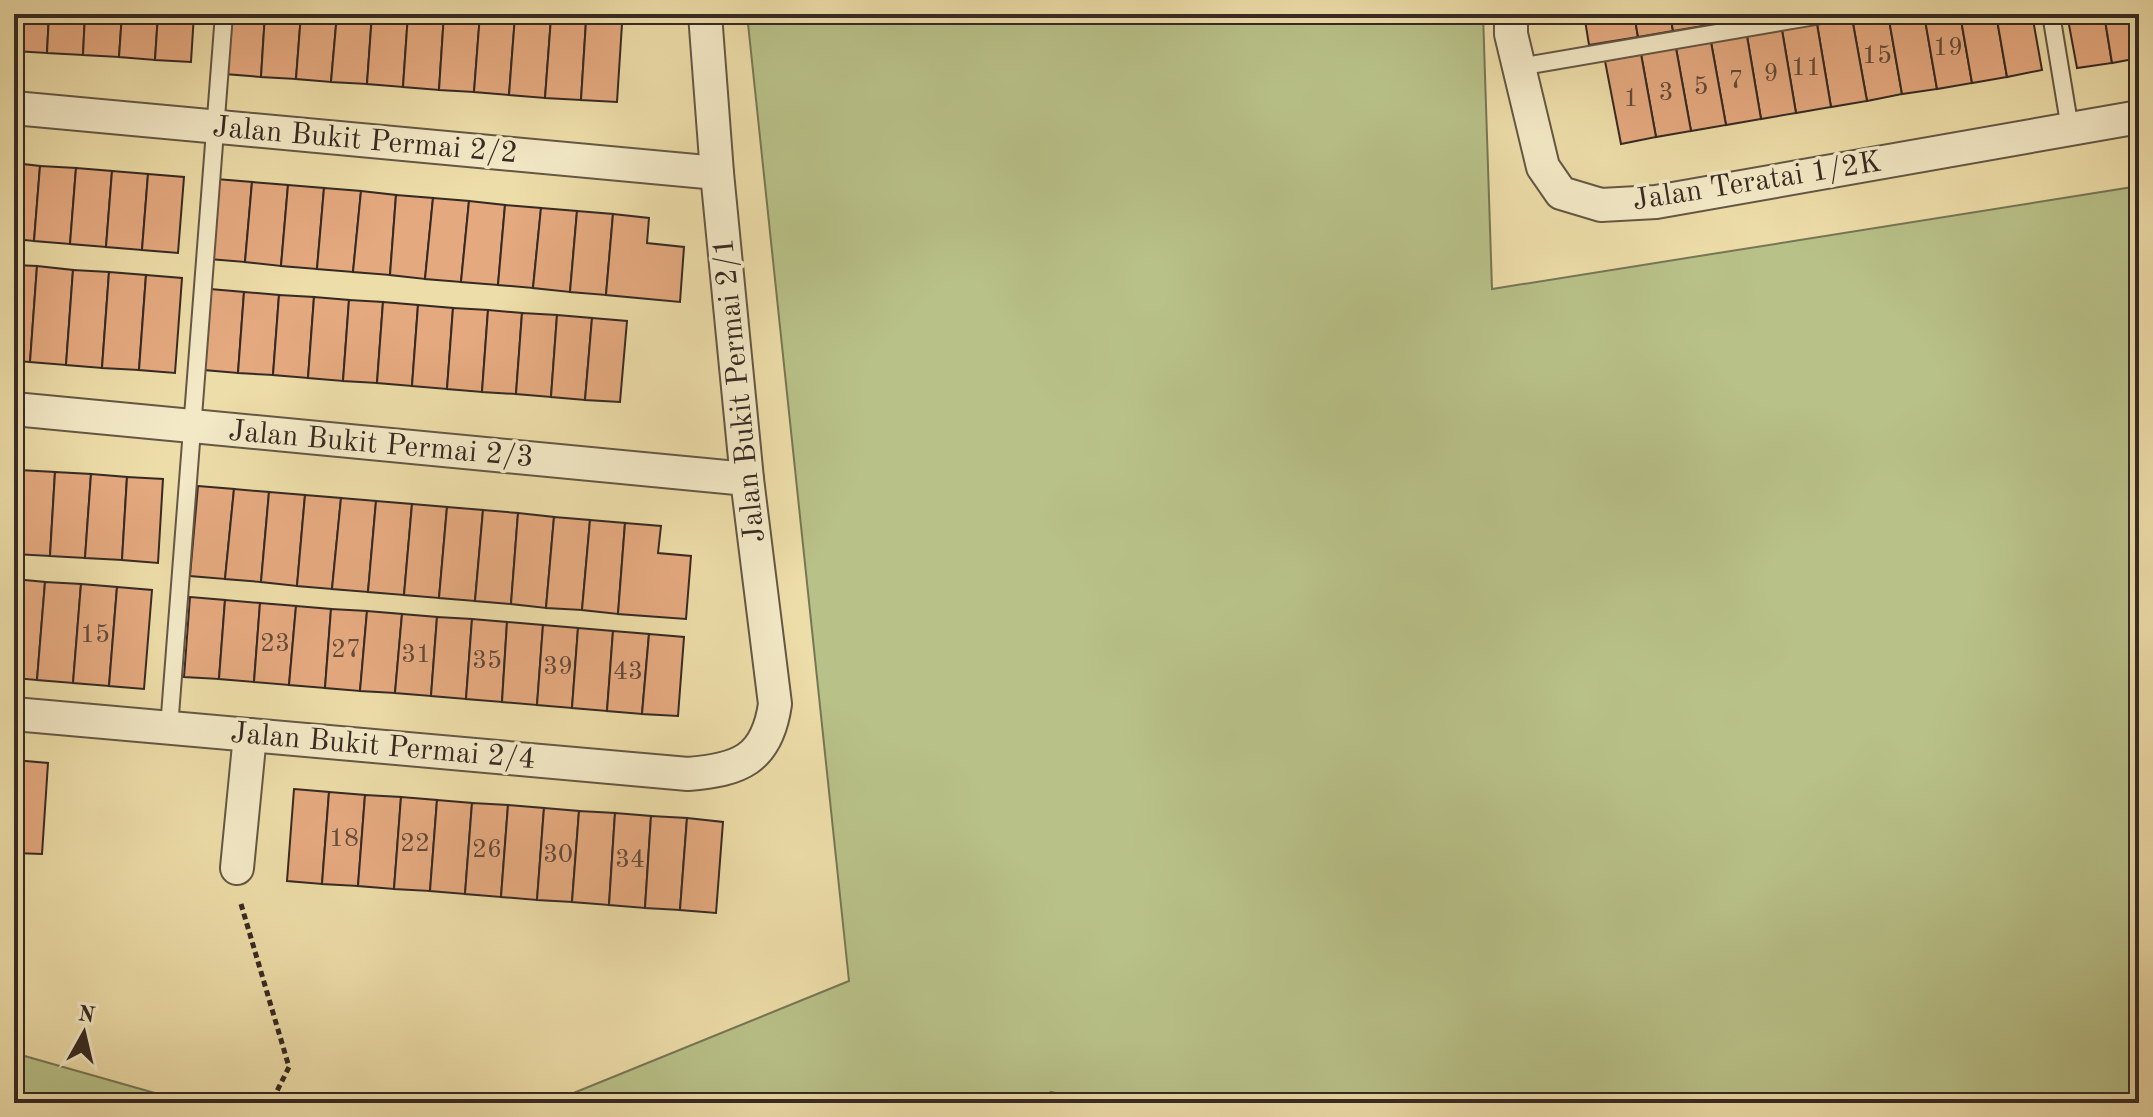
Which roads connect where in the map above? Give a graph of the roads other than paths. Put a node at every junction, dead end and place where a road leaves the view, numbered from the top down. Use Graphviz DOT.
graph roads {
  1 [pos="224,14"];
  2 [pos="705,14"];
  3 [pos="1511,14"];
  4 [pos="1827,14"];
  5 [pos="2051,14"];
  6 [pos="1519,67"];
  7 [pos="14,108"];
  8 [pos="2139,117"];
  9 [pos="215,127"];
  10 [pos="2070,129"];
  11 [pos="717,173"];
  12 [pos="14,409"];
  13 [pos="192,427"];
  14 [pos="747,479"];
  15 [pos="14,714"];
  16 [pos="169,728"];
  17 [pos="250,735"];
  18 [pos="750,758"];
  19 [pos="237,868"];
  1 -- 9 [label="lane"];
  2 -- 11 [label="street, Jalan Bukit Permai 2/1"];
  3 -- 6 [label="street, Jalan Teratai 1/2K"];
  4 -- 6 [label="lane"];
  5 -- 10 [label="lane"];
  6 -- 10 [label="street, Jalan Teratai 1/2K"];
  7 -- 9 [label="street, Jalan Bukit Permai 2/2"];
  8 -- 10 [label="street, Jalan Teratai 1/2K"];
  9 -- 11 [label="street, Jalan Bukit Permai 2/2"];
  9 -- 13 [label="lane"];
  11 -- 14 [label="street, Jalan Bukit Permai 2/1"];
  12 -- 13 [label="street, Jalan Bukit Permai 2/3"];
  13 -- 14 [label="street, Jalan Bukit Permai 2/3"];
  13 -- 16 [label="lane"];
  14 -- 18 [label="street, Jalan Bukit Permai 2/1"];
  15 -- 16 [label="street, Jalan Bukit Permai 2/4"];
  16 -- 17 [label="street, Jalan Bukit Permai 2/4"];
  17 -- 18 [label="street, Jalan Bukit Permai 2/4"];
  17 -- 19 [label="street"];
}
